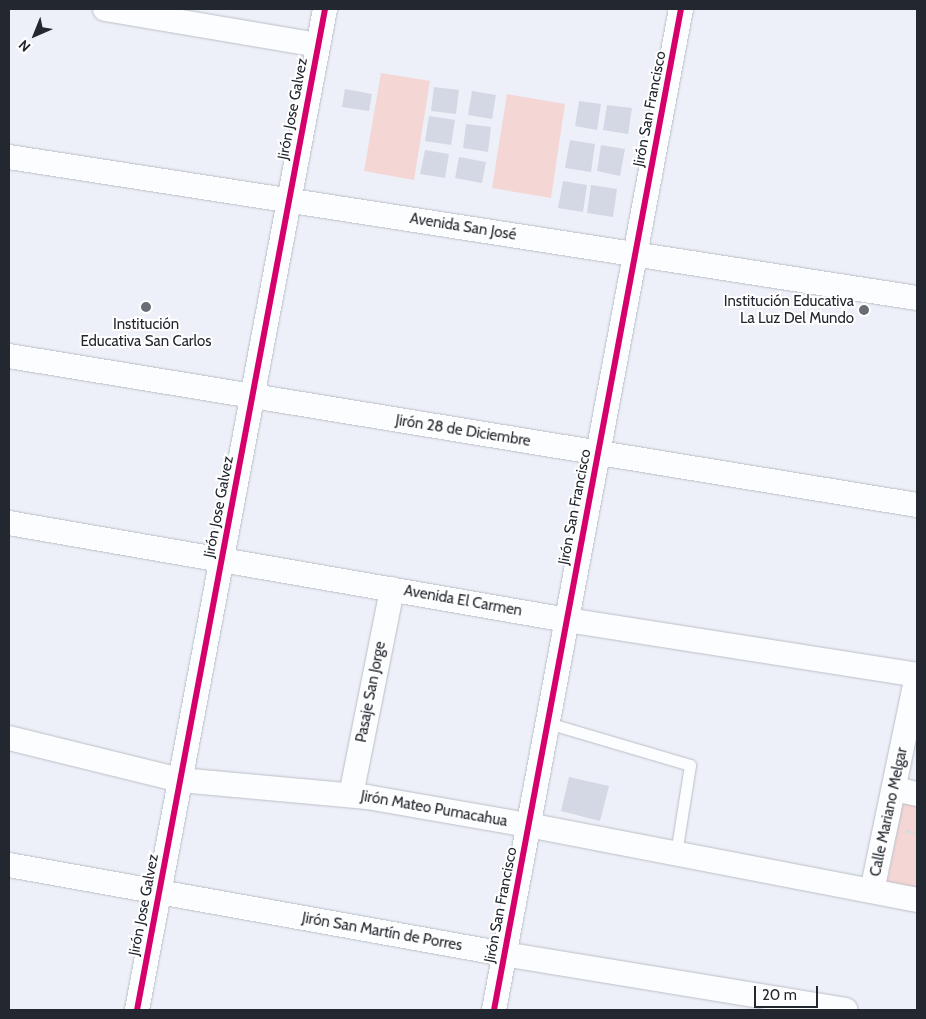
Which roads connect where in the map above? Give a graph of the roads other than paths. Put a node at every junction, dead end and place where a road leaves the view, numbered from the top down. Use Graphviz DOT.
graph roads {
  1 [pos="106,9"];
  2 [pos="325,9"];
  3 [pos="681,9"];
  4 [pos="318,45"];
  5 [pos="9,156"];
  6 [pos="289,200"];
  7 [pos="635,253"];
  8 [pos="917,298"];
  9 [pos="9,356"];
  10 [pos="252,396"];
  11 [pos="598,453"];
  12 [pos="917,505"];
  13 [pos="9,523"];
  14 [pos="222,559"];
  15 [pos="392,589"];
  16 [pos="567,620"];
  17 [pos="917,674"];
  18 [pos="548,723"];
  19 [pos="9,738"];
  20 [pos="180,780"];
  21 [pos="906,791"];
  22 [pos="351,795"];
  23 [pos="528,825"];
  24 [pos="676,854"];
  25 [pos="9,865"];
  26 [pos="159,891"];
  27 [pos="872,891"];
  28 [pos="917,900"];
  29 [pos="504,954"];
  30 [pos="137,1010"];
  31 [pos="494,1010"];
  32 [pos="845,1010"];
  1 -- 4 [label="street"];
  2 -- 4 [label="street, Jirón Jose Galvez"];
  3 -- 7 [label="street, Jirón San Francisco"];
  4 -- 6 [label="street, Jirón Jose Galvez"];
  5 -- 6 [label="street, Avenida San José"];
  6 -- 7 [label="street, Avenida San José"];
  6 -- 10 [label="street, Jirón Jose Galvez"];
  7 -- 8 [label="street, Avenida San José"];
  7 -- 11 [label="street, Jirón San Francisco"];
  9 -- 10 [label="street, Jirón 28 de Diciembre"];
  10 -- 11 [label="street, Jirón 28 de Diciembre"];
  10 -- 14 [label="street, Jirón Jose Galvez"];
  11 -- 12 [label="street, Jirón 28 de Diciembre"];
  11 -- 16 [label="street, Jirón San Francisco"];
  13 -- 14 [label="street, Avenida El Carmen"];
  14 -- 15 [label="street, Avenida El Carmen"];
  14 -- 20 [label="street, Jirón Jose Galvez"];
  15 -- 16 [label="street, Avenida El Carmen"];
  15 -- 22 [label="street, Pasaje San Jorge"];
  16 -- 17 [label="street, Avenida El Carmen"];
  16 -- 18 [label="street, Jirón San Francisco"];
  17 -- 21 [label="street, Calle Mariano Melgar"];
  18 -- 23 [label="street, Jirón San Francisco"];
  18 -- 24 [label="lane"];
  19 -- 20 [label="street, Jirón Mateo Pumacahua"];
  20 -- 22 [label="street, Jirón Mateo Pumacahua"];
  20 -- 26 [label="street, Jirón Jose Galvez"];
  21 -- 27 [label="street, Calle Mariano Melgar"];
  22 -- 23 [label="street, Jirón Mateo Pumacahua"];
  23 -- 24 [label="street, Jirón Mateo Pumacahua"];
  23 -- 29 [label="street, Jirón San Francisco"];
  24 -- 27 [label="street, Jirón Mateo Pumacahua"];
  25 -- 26 [label="street, Jirón San Martín de Porres"];
  26 -- 29 [label="street, Jirón San Martín de Porres"];
  26 -- 30 [label="street, Jirón Jose Galvez"];
  27 -- 28 [label="street, Jirón Mateo Pumacahua"];
  29 -- 31 [label="street, Jirón San Francisco"];
  29 -- 32 [label="street, Jirón San Martín de Porres"];
}
